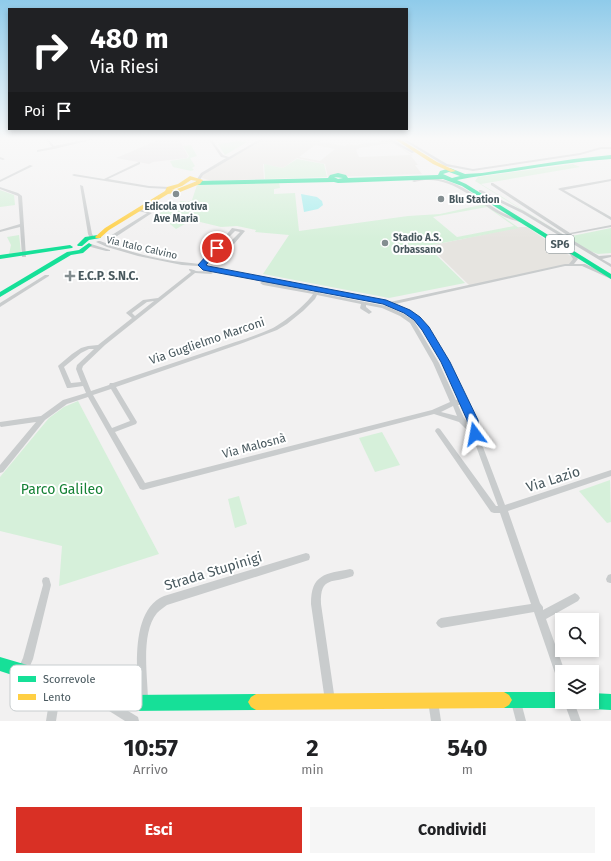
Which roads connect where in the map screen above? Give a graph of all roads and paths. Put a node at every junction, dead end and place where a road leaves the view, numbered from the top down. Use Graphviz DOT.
graph roads {
  1 [pos="19,172"];
  2 [pos="122,172"];
  3 [pos="206,172"];
  4 [pos="452,172"];
  5 [pos="454,172"];
  6 [pos="470,172"];
  7 [pos="506,172"];
  8 [pos="441,174"];
  9 [pos="457,174"];
  10 [pos="74,175"];
  11 [pos="106,180"];
  12 [pos="197,180"];
  13 [pos="611,180"];
  14 [pos="0,181"];
  15 [pos="414,181"];
  16 [pos="492,184"];
  17 [pos="82,186"];
  18 [pos="0,188"];
  19 [pos="170,190"];
  20 [pos="480,190"];
  21 [pos="139,210"];
  22 [pos="611,219"];
  23 [pos="524,222"];
  24 [pos="22,225"];
  25 [pos="611,226"];
  26 [pos="0,231"];
  27 [pos="109,239"];
  28 [pos="222,241"];
  29 [pos="89,242"];
  30 [pos="69,250"];
  31 [pos="569,250"];
  32 [pos="24,254"];
  33 [pos="611,256"];
  34 [pos="598,258"];
  35 [pos="0,259"];
  36 [pos="571,264"];
  37 [pos="611,266"];
  38 [pos="203,268"];
  39 [pos="193,269"];
  40 [pos="611,273"];
  41 [pos="611,277"];
  42 [pos="317,291"];
  43 [pos="1,301"];
  44 [pos="364,303"];
  45 [pos="387,305"];
  46 [pos="369,312"];
  47 [pos="100,347"];
  48 [pos="85,383"];
  49 [pos="112,386"];
  50 [pos="89,393"];
  51 [pos="465,402"];
  52 [pos="454,404"];
  53 [pos="434,412"];
  54 [pos="43,418"];
  55 [pos="462,420"];
  56 [pos="472,420"];
  57 [pos="1,424"];
  58 [pos="111,431"];
  59 [pos="438,431"];
  60 [pos="475,434"];
  61 [pos="0,470"];
  62 [pos="611,473"];
  63 [pos="503,509"];
  64 [pos="306,557"];
  65 [pos="350,573"];
  66 [pos="46,580"];
  67 [pos="575,598"];
  68 [pos="539,612"];
  69 [pos="441,623"];
  70 [pos="0,664"];
  71 [pos="25,665"];
  72 [pos="557,665"];
  73 [pos="10,667"];
  74 [pos="516,700"];
  75 [pos="555,700"];
  76 [pos="330,701"];
  77 [pos="432,701"];
  78 [pos="599,701"];
  79 [pos="611,702"];
  80 [pos="143,704"];
  81 [pos="572,709"];
  82 [pos="53,711"];
  83 [pos="118,711"];
  84 [pos="51,721"];
  85 [pos="134,721"];
  86 [pos="436,721"];
  87 [pos="522,721"];
  88 [pos="576,721"];
  1 -- 14 [label="street"];
  2 -- 11 [label="street"];
  3 -- 12 [label="street"];
  4 -- 9 [label="street, SP6"];
  5 -- 9 [label="street"];
  6 -- 9 [label="street"];
  7 -- 9 [label="street"];
  8 -- 9 [label="street"];
  8 -- 12 [label="street"];
  9 -- 20 [label="street, SP6"];
  9 -- 23 [label="street, SP6"];
  10 -- 11 [label="street"];
  11 -- 19 [label="street"];
  12 -- 19 [label="street"];
  13 -- 22 [label="street"];
  15 -- 23 [label="street"];
  16 -- 25 [label="street"];
  17 -- 29 [label="street"];
  18 -- 24 [label="street"];
  19 -- 21 [label="street"];
  20 -- 34 [label="street"];
  20 -- 40 [label="street, SP6"];
  21 -- 27 [label="street"];
  21 -- 29 [label="street"];
  23 -- 31 [label="street, SP6"];
  24 -- 26 [label="street"];
  24 -- 32 [label="street"];
  28 -- 38 [label="street"];
  29 -- 30 [label="street"];
  29 -- 39 [label="street, Via Italo Calvino"];
  29 -- 39 [label="street, Via Italo Calvino"];
  30 -- 32 [label="street"];
  30 -- 43 [label="street"];
  31 -- 36 [label="street"];
  31 -- 41 [label="street, SP6"];
  32 -- 35 [label="street"];
  33 -- 34 [label="street"];
  34 -- 37 [label="street"];
  36 -- 41 [label="street"];
  36 -- 45 [label="street"];
  38 -- 39 [label="street, Via Italo Calvino"];
  38 -- 42 [label="street, Via Italo Calvino"];
  39 -- 47 [label="street"];
  42 -- 44 [label="street, Via Italo Calvino"];
  42 -- 45 [label="street, Via Italo Calvino"];
  42 -- 49 [label="street, Via Guglielmo Marconi"];
  44 -- 45 [label="street, Via Italo Calvino"];
  44 -- 46 [label="street"];
  45 -- 51 [label="street, Via Italo Calvino"];
  45 -- 52 [label="street, Via Italo Calvino"];
  47 -- 48 [label="street, Via Malosnà"];
  47 -- 48 [label="street"];
  48 -- 50 [label="street, Via Malosnà"];
  49 -- 50 [label="street, Via Guglielmo Marconi"];
  49 -- 58 [label="street"];
  50 -- 54 [label="street, Via Guglielmo Marconi"];
  50 -- 58 [label="street, Via Malosnà"];
  51 -- 52 [label="street, Via Malosnà"];
  51 -- 56 [label="street, Via Italo Calvino"];
  52 -- 53 [label="street, Via Malosnà"];
  52 -- 55 [label="street, Via Italo Calvino"];
  53 -- 55 [label="street"];
  53 -- 58 [label="street, Via Malosnà"];
  54 -- 57 [label="street"];
  54 -- 61 [label="street"];
  55 -- 56 [label="street"];
  55 -- 60 [label="street, Via Italo Calvino"];
  56 -- 60 [label="street, Via Italo Calvino"];
  59 -- 63 [label="street"];
  60 -- 63 [label="street, Via Italo Calvino"];
  62 -- 63 [label="street, Via Lazio"];
  63 -- 68 [label="street, Via Italo Calvino"];
  64 -- 80 [label="street, Strada Stupinigi"];
  65 -- 76 [label="street"];
  66 -- 71 [label="street"];
  67 -- 68 [label="street"];
  68 -- 69 [label="street"];
  68 -- 72 [label="street, Via Italo Calvino"];
  70 -- 73 [label="street"];
  74 -- 75 [label="street"];
  74 -- 77 [label="street"];
  74 -- 87 [label="street"];
  76 -- 77 [label="street"];
  76 -- 80 [label="street"];
  77 -- 86 [label="street"];
  78 -- 79 [label="street"];
  81 -- 88 [label="street"];
  82 -- 84 [label="street"];
  83 -- 85 [label="street"];
}
